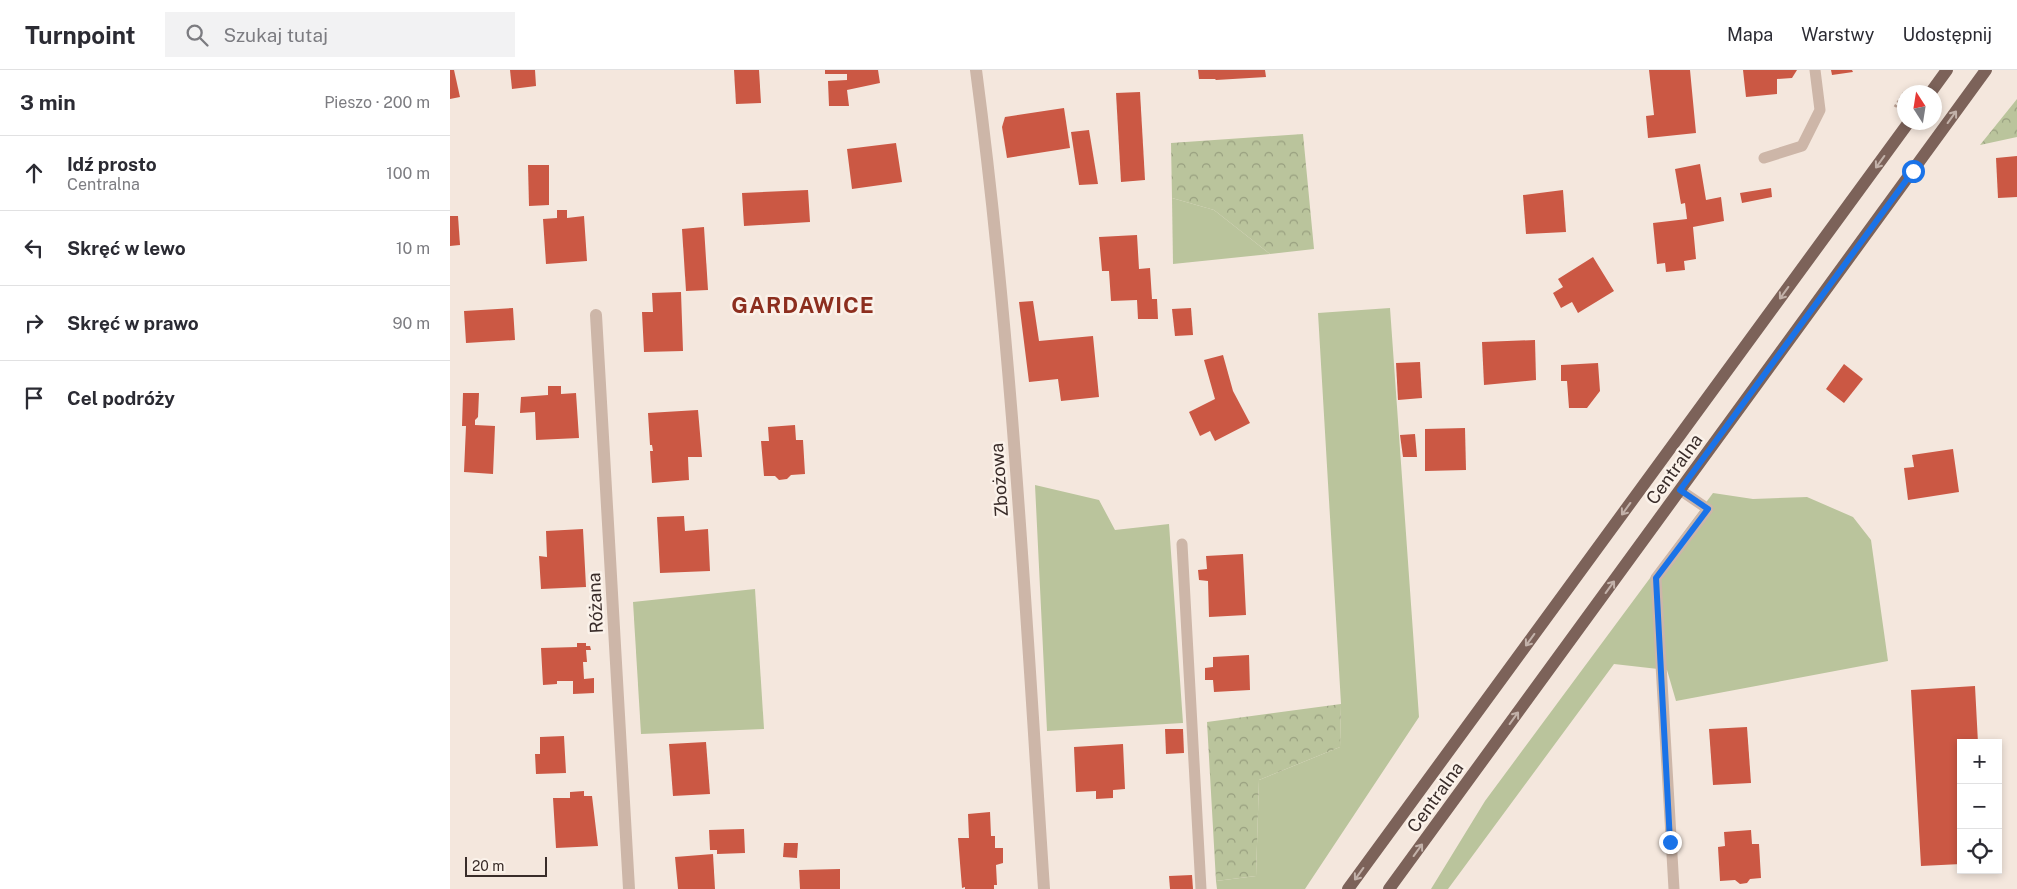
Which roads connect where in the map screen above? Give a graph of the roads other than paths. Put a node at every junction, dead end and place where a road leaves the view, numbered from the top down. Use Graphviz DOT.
graph roads {
  1 [pos="976,70"];
  2 [pos="1815,70"];
  3 [pos="1947,70"];
  4 [pos="1986,70"];
  5 [pos="1936,85"];
  6 [pos="1903,130"];
  7 [pos="1764,158"];
  8 [pos="596,315"];
  9 [pos="1680,490"];
  10 [pos="1182,544"];
  11 [pos="629,889"];
  12 [pos="1044,889"];
  13 [pos="1201,889"];
  14 [pos="1348,889"];
  15 [pos="1389,889"];
  16 [pos="1674,889"];
  1 -- 12 [label="street, Zbożowa"];
  2 -- 7 [label="lane"];
  3 -- 5 [label="main road"];
  9 -- 4 [label="main road, Centralna, one-way"];
  6 -- 14 [label="main road, Centralna, one-way"];
  8 -- 11 [label="street, Różana"];
  15 -- 9 [label="main road, Centralna, one-way"];
  9 -- 16 [label="lane"];
  10 -- 13 [label="lane"];
}
